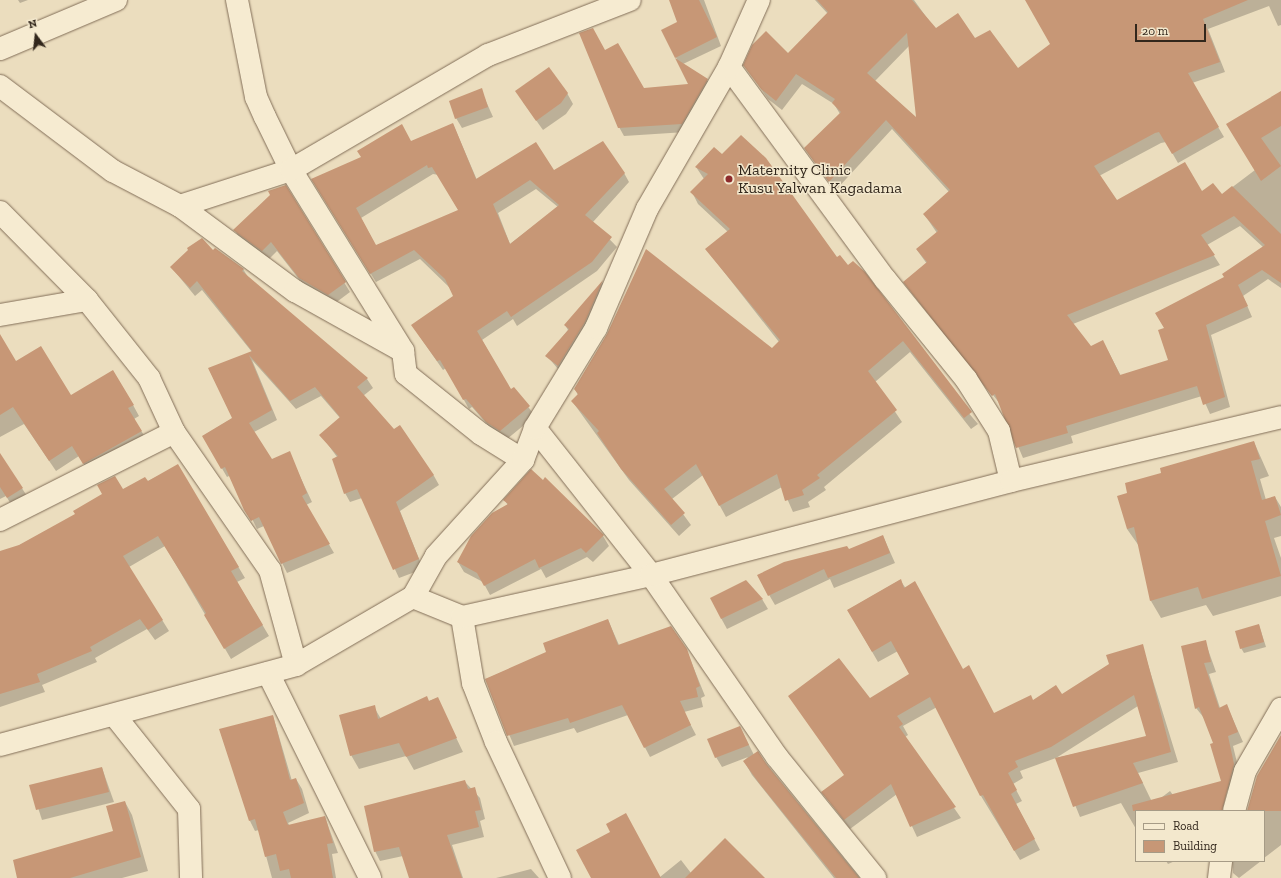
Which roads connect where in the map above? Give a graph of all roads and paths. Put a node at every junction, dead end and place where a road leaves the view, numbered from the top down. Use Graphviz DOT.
graph roads {
  1 [pos="237,0"];
  2 [pos="630,0"];
  3 [pos="759,0"];
  4 [pos="110,1"];
  5 [pos="0,49"];
  6 [pos="729,67"];
  7 [pos="0,86"];
  8 [pos="291,170"];
  9 [pos="180,206"];
  10 [pos="0,212"];
  11 [pos="87,300"];
  12 [pos="0,315"];
  13 [pos="403,351"];
  14 [pos="1281,417"];
  15 [pos="536,428"];
  16 [pos="174,432"];
  17 [pos="523,460"];
  18 [pos="1011,481"];
  19 [pos="0,520"];
  20 [pos="651,575"];
  21 [pos="413,597"];
  22 [pos="462,617"];
  23 [pos="296,665"];
  24 [pos="268,673"];
  25 [pos="1281,709"];
  26 [pos="115,716"];
  27 [pos="0,744"];
  28 [pos="1234,810"];
  29 [pos="191,878"];
  30 [pos="370,878"];
  31 [pos="560,878"];
  32 [pos="875,878"];
  1 -- 8 [label="street"];
  2 -- 8 [label="street"];
  3 -- 6 [label="street"];
  4 -- 5 [label="street"];
  6 -- 15 [label="street"];
  6 -- 18 [label="street"];
  7 -- 9 [label="street"];
  8 -- 9 [label="street"];
  8 -- 13 [label="street"];
  9 -- 13 [label="street"];
  10 -- 11 [label="street"];
  11 -- 12 [label="street"];
  11 -- 16 [label="street"];
  13 -- 17 [label="street"];
  14 -- 18 [label="street"];
  15 -- 17 [label="street"];
  15 -- 20 [label="street"];
  16 -- 19 [label="street"];
  16 -- 23 [label="street"];
  17 -- 21 [label="street"];
  18 -- 20 [label="street"];
  20 -- 22 [label="street"];
  20 -- 32 [label="street"];
  21 -- 22 [label="street"];
  21 -- 23 [label="street"];
  22 -- 31 [label="street"];
  23 -- 24 [label="street"];
  24 -- 26 [label="street"];
  24 -- 30 [label="street"];
  25 -- 28 [label="street"];
  26 -- 27 [label="street"];
  26 -- 29 [label="street"];
}
